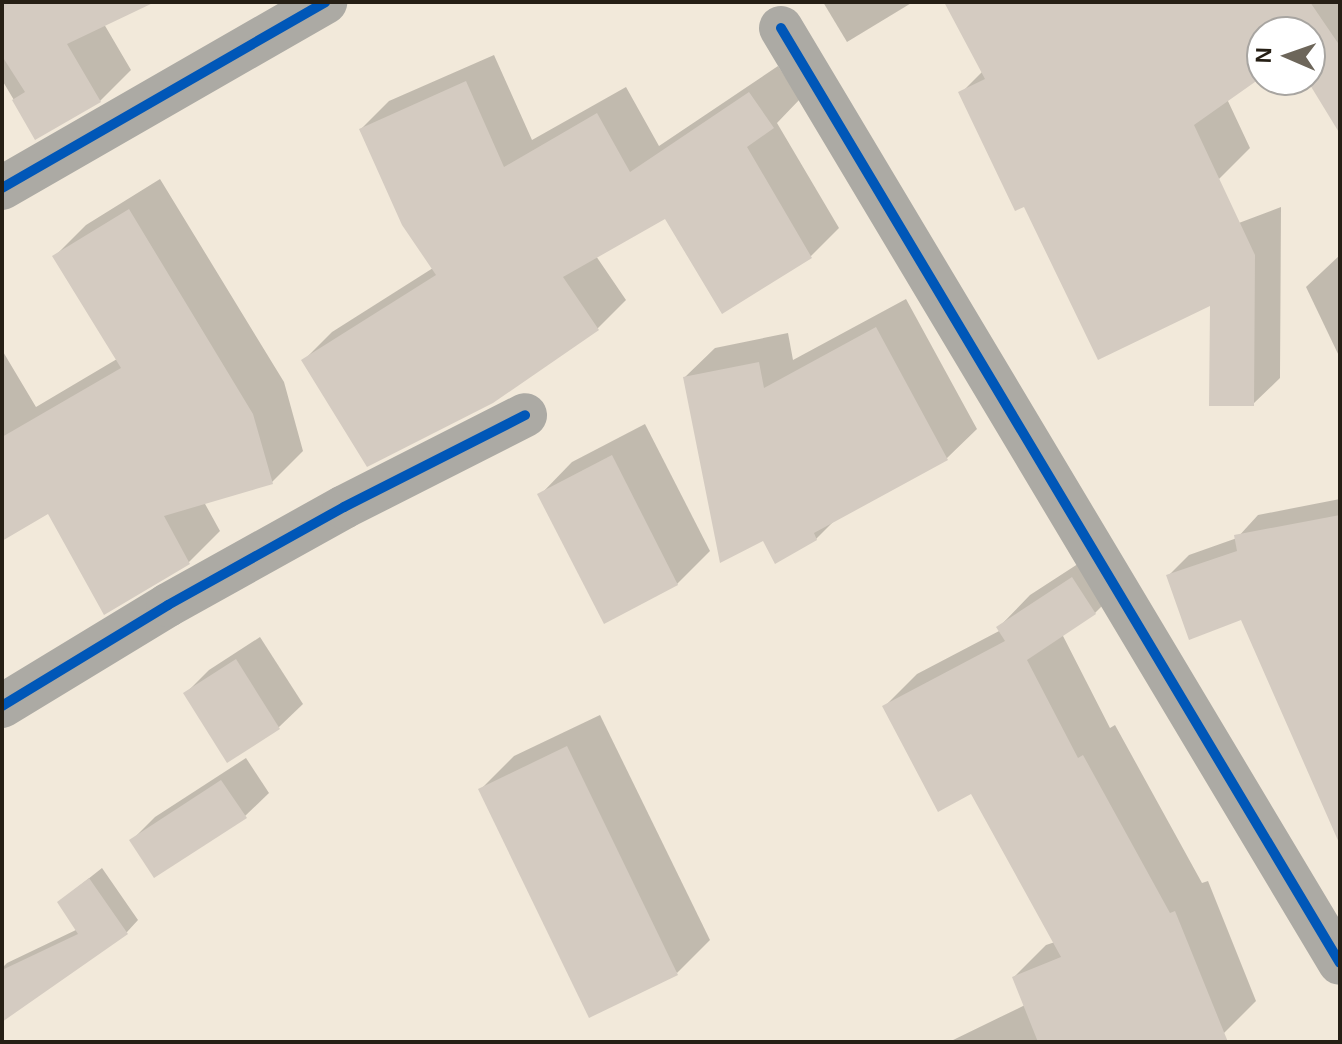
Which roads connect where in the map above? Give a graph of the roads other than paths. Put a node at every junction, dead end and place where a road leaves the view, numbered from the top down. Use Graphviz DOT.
graph roads {
  1 [pos="325,2"];
  2 [pos="781,28"];
  3 [pos="2,188"];
  4 [pos="525,415"];
  5 [pos="2,706"];
  6 [pos="1340,963"];
  1 -- 3 [label="street"];
  2 -- 6 [label="street"];
  4 -- 5 [label="street"];
}
